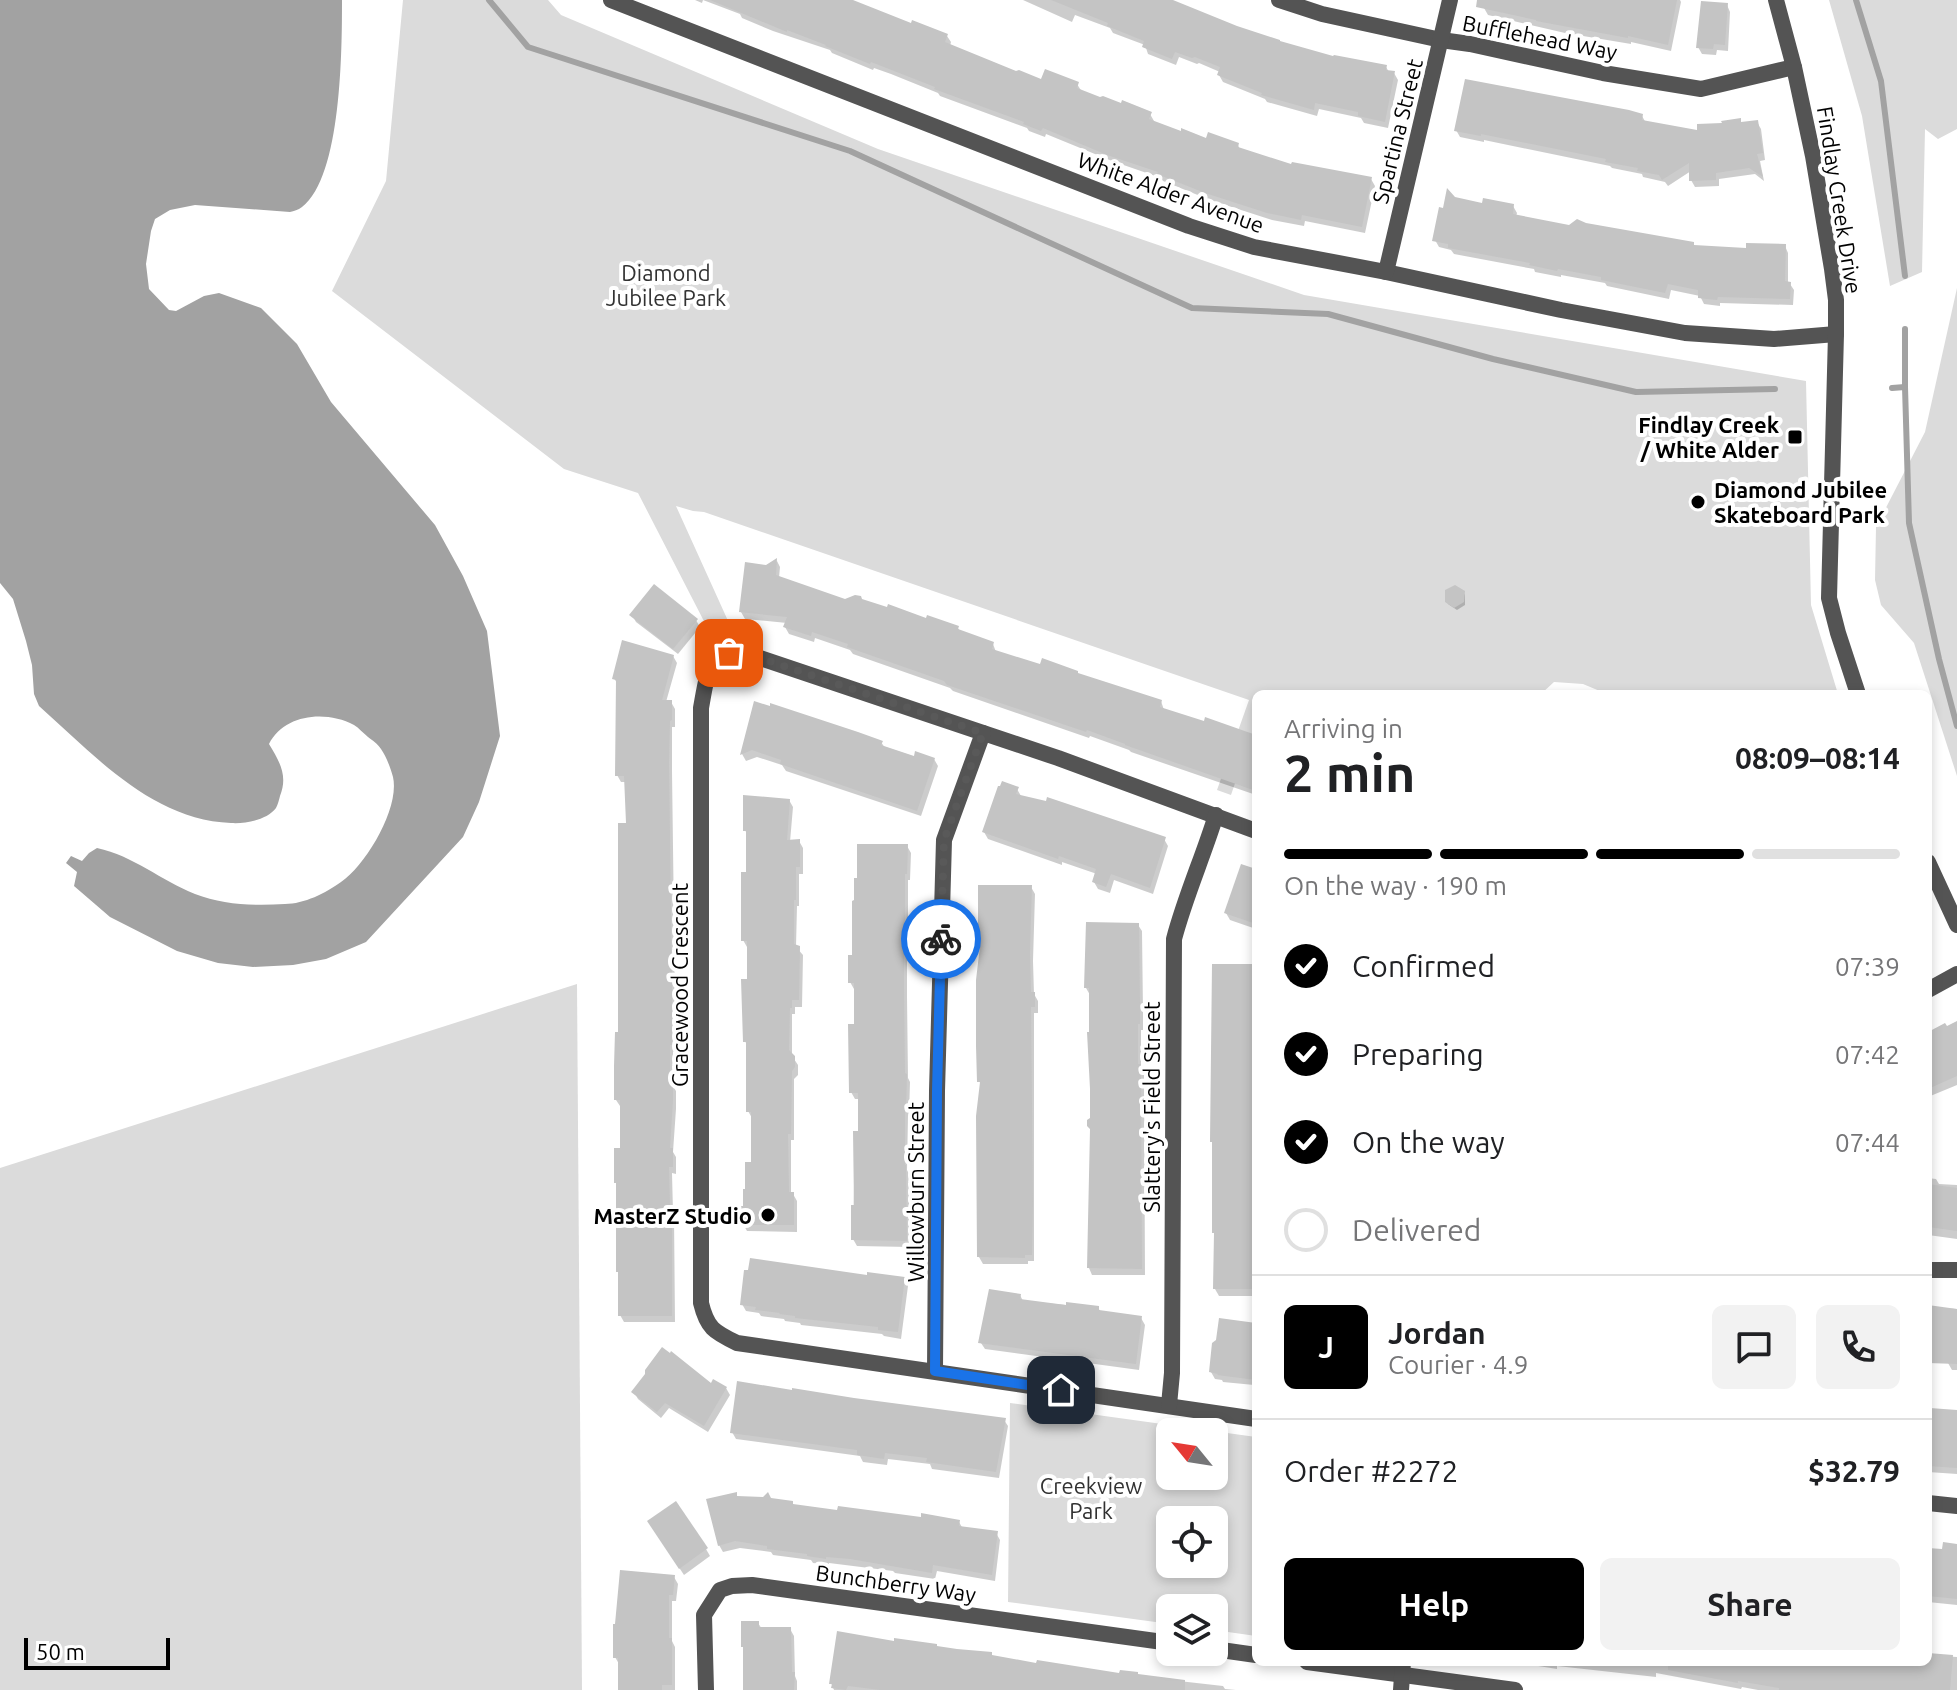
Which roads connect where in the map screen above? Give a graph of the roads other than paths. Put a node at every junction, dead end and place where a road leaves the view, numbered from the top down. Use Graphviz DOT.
graph roads {
  1 [pos="611,0"];
  2 [pos="1279,0"];
  3 [pos="1450,0"];
  4 [pos="1776,0"];
  5 [pos="1441,40"];
  6 [pos="1794,67"];
  7 [pos="1386,272"];
  8 [pos="1836,334"];
  9 [pos="1857,690"];
  10 [pos="983,733"];
  11 [pos="1216,815"];
  12 [pos="1252,829"];
  13 [pos="1932,871"];
  14 [pos="1957,925"];
  15 [pos="1957,974"];
  16 [pos="1932,988"];
  17 [pos="1932,1270"];
  18 [pos="1957,1270"];
  19 [pos="935,1371"];
  20 [pos="1169,1405"];
  21 [pos="1252,1418"];
  22 [pos="1932,1503"];
  23 [pos="1957,1506"];
  24 [pos="1156,1641"];
  25 [pos="1228,1651"];
  26 [pos="1252,1654"];
  27 [pos="1334,1666"];
  28 [pos="1403,1676"];
  29 [pos="706,1690"];
  30 [pos="1515,1690"];
  1 -- 7 [label="street, White Alder Avenue"];
  2 -- 5 [label="street, Bufflehead Way"];
  3 -- 5 [label="street, Spartina Street"];
  4 -- 6 [label="street, Findlay Creek Drive"];
  5 -- 6 [label="street, Bufflehead Way"];
  5 -- 7 [label="street, Spartina Street"];
  6 -- 8 [label="street, Findlay Creek Drive"];
  7 -- 8 [label="street, White Alder Avenue"];
  8 -- 9 [label="street, Findlay Creek Drive"];
  10 -- 11 [label="street, Gracewood Crescent"];
  10 -- 19 [label="street, Willowburn Street"];
  10 -- 19 [label="street, Gracewood Crescent"];
  11 -- 12 [label="street, Gracewood Crescent"];
  11 -- 20 [label="street, Slattery's Field Street"];
  13 -- 14 [label="street"];
  15 -- 16 [label="street"];
  17 -- 18 [label="street"];
  19 -- 20 [label="street, Gracewood Crescent"];
  20 -- 21 [label="street, Gracewood Crescent"];
  22 -- 23 [label="street"];
  24 -- 29 [label="street, Bunchberry Way"];
  25 -- 26 [label="street"];
  27 -- 28 [label="street"];
  28 -- 30 [label="street"];
}
